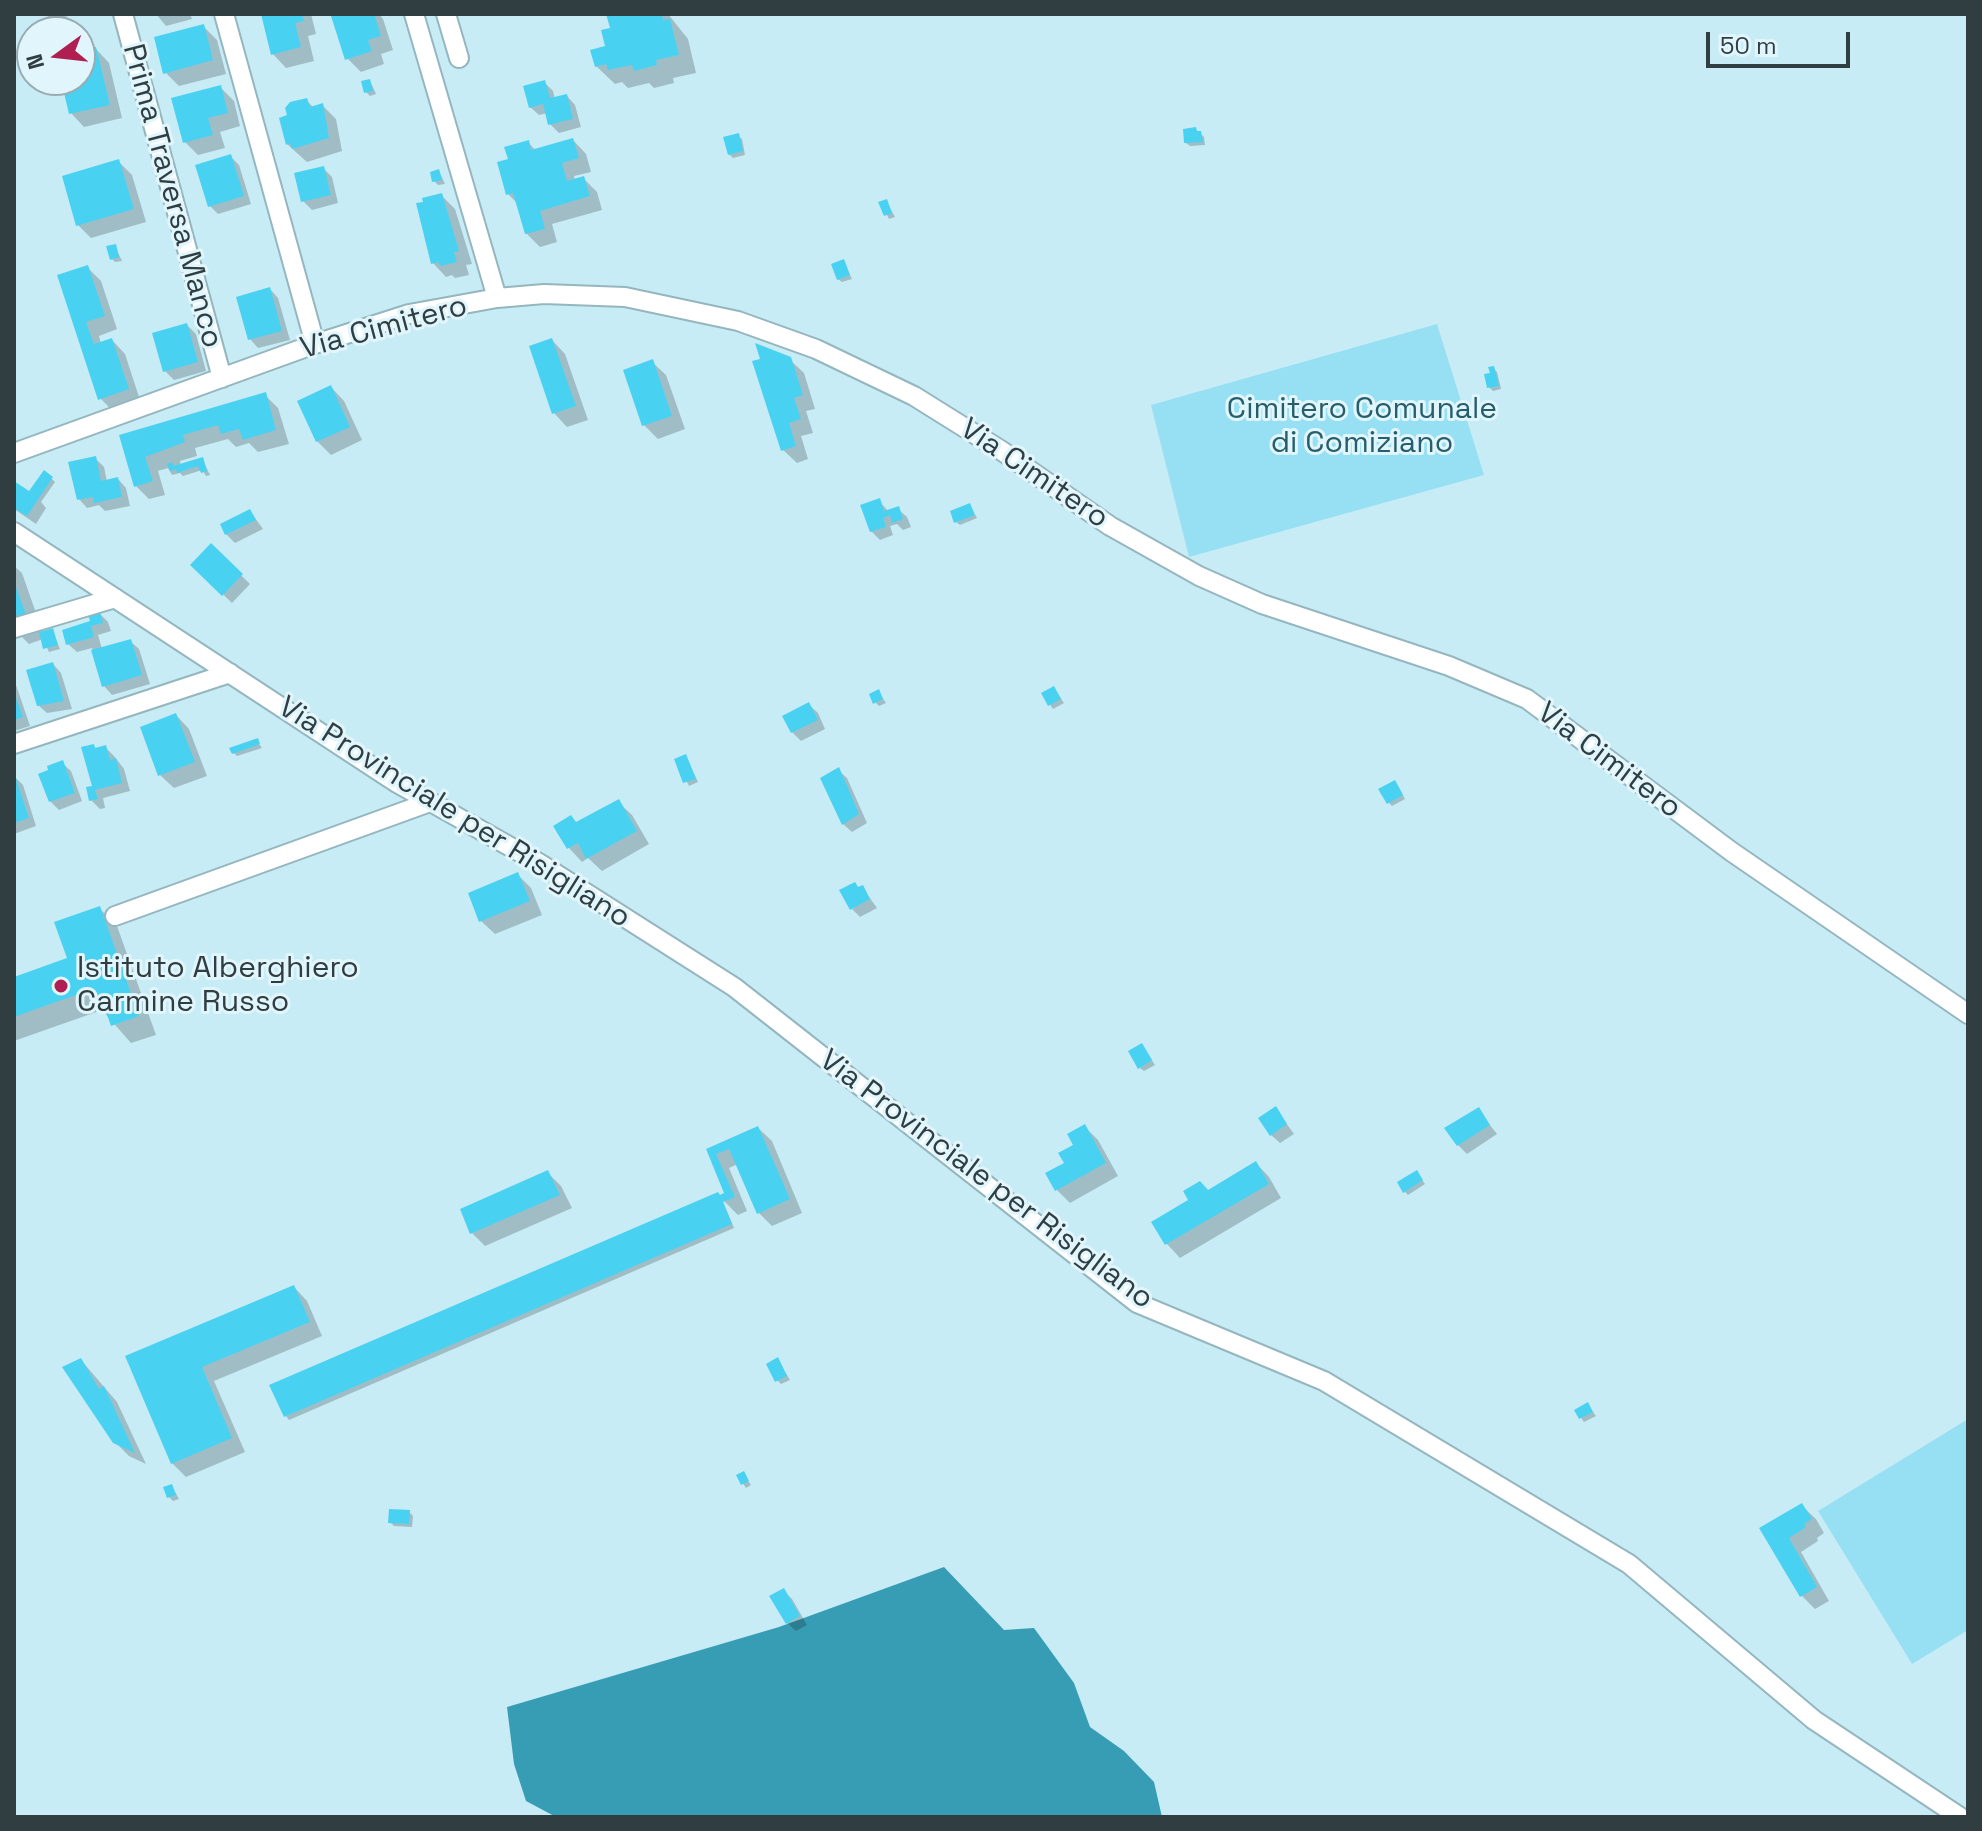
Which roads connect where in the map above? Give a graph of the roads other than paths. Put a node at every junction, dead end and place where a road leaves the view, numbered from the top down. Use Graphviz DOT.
graph roads {
  1 [pos="123,14"];
  2 [pos="224,14"];
  3 [pos="414,14"];
  4 [pos="446,14"];
  5 [pos="459,58"];
  6 [pos="497,298"];
  7 [pos="315,344"];
  8 [pos="222,378"];
  9 [pos="14,453"];
  10 [pos="14,532"];
  11 [pos="115,598"];
  12 [pos="14,628"];
  13 [pos="230,673"];
  14 [pos="14,744"];
  15 [pos="430,802"];
  16 [pos="115,916"];
  17 [pos="1968,1014"];
  18 [pos="1960,1817"];
  1 -- 8 [label="street, Prima Traversa Manco"];
  2 -- 7 [label="street"];
  3 -- 6 [label="street"];
  4 -- 5 [label="street"];
  6 -- 7 [label="street, Via Cimitero"];
  6 -- 17 [label="street, Via Cimitero"];
  7 -- 8 [label="street, Via Cimitero"];
  8 -- 9 [label="street, Via Cimitero"];
  10 -- 11 [label="street, Via Provinciale per Risigliano"];
  11 -- 12 [label="street"];
  11 -- 13 [label="street, Via Provinciale per Risigliano"];
  13 -- 14 [label="street"];
  13 -- 15 [label="street, Via Provinciale per Risigliano"];
  15 -- 16 [label="street"];
  15 -- 18 [label="street, Via Provinciale per Risigliano"];
}
